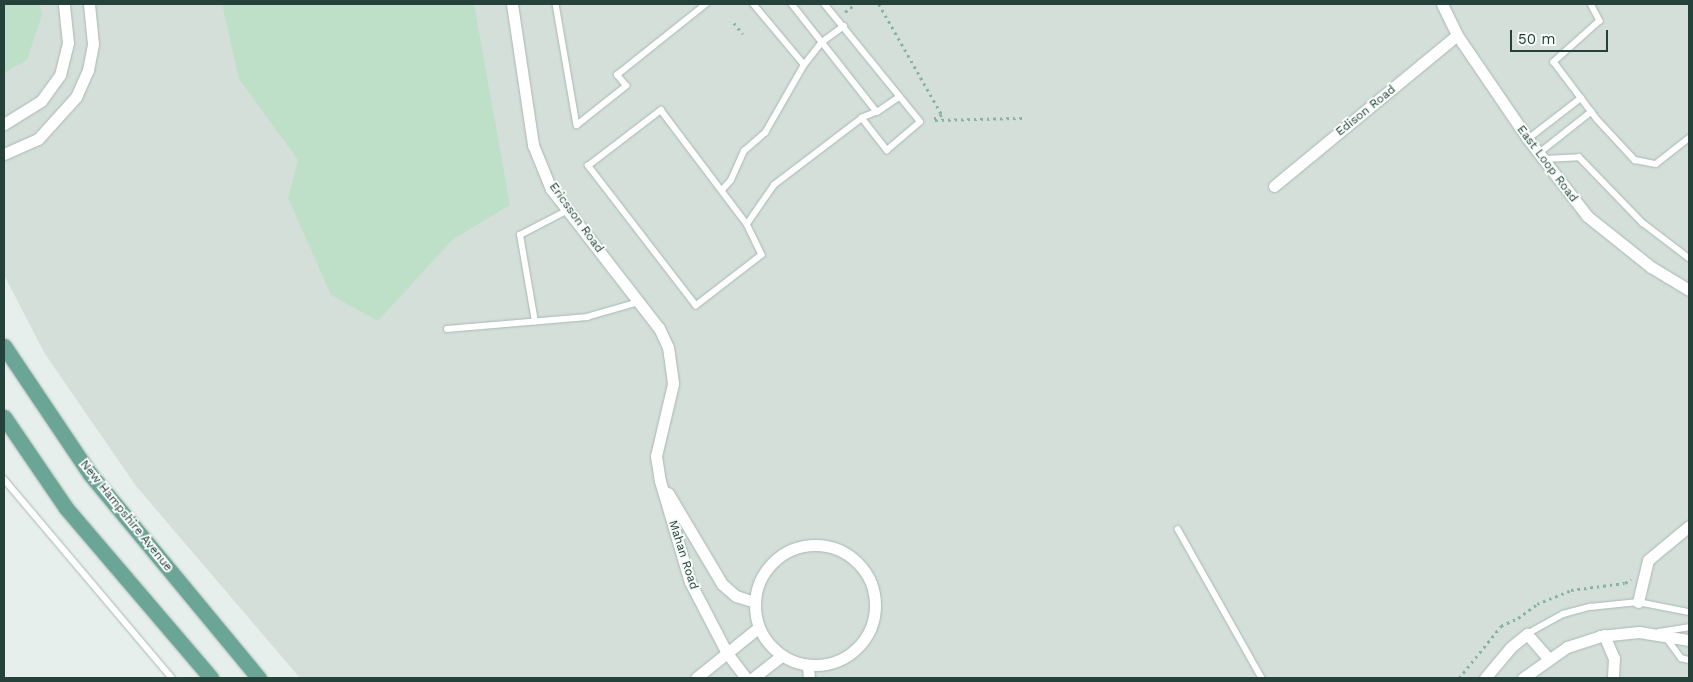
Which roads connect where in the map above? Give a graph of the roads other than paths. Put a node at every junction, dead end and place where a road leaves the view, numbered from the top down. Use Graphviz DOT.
graph roads {
  1 [pos="64,4"];
  2 [pos="89,4"];
  3 [pos="512,4"];
  4 [pos="556,4"];
  5 [pos="706,4"];
  6 [pos="753,4"];
  7 [pos="792,4"];
  8 [pos="824,4"];
  9 [pos="1442,4"];
  10 [pos="1591,4"];
  11 [pos="844,26"];
  12 [pos="1458,35"];
  13 [pos="822,42"];
  14 [pos="804,65"];
  15 [pos="899,97"];
  16 [pos="1581,98"];
  17 [pos="877,112"];
  18 [pos="1591,112"];
  19 [pos="862,118"];
  20 [pos="4,124"];
  21 [pos="1689,138"];
  22 [pos="1528,139"];
  23 [pos="4,154"];
  24 [pos="1540,156"];
  25 [pos="1274,186"];
  26 [pos="722,190"];
  27 [pos="568,210"];
  28 [pos="747,224"];
  29 [pos="1689,258"];
  30 [pos="1689,290"];
  31 [pos="639,302"];
  32 [pos="535,322"];
  33 [pos="447,329"];
  34 [pos="4,346"];
  35 [pos="671,356"];
  36 [pos="4,417"];
  37 [pos="4,479"];
  38 [pos="660,481"];
  39 [pos="1689,526"];
  40 [pos="1178,529"];
  41 [pos="754,602"];
  42 [pos="1638,602"];
  43 [pos="1689,612"];
  44 [pos="1689,627"];
  45 [pos="758,628"];
  46 [pos="1652,633"];
  47 [pos="1527,634"];
  48 [pos="1604,635"];
  49 [pos="1664,635"];
  50 [pos="1689,640"];
  51 [pos="727,653"];
  52 [pos="781,656"];
  53 [pos="1548,658"];
  54 [pos="1689,660"];
  55 [pos="808,665"];
  56 [pos="172,678"];
  57 [pos="210,678"];
  58 [pos="259,678"];
  59 [pos="696,678"];
  60 [pos="746,678"];
  61 [pos="753,678"];
  62 [pos="808,678"];
  63 [pos="1262,678"];
  64 [pos="1486,678"];
  65 [pos="1523,678"];
  66 [pos="1613,678"];
  1 -- 20 [label="street"];
  2 -- 23 [label="street"];
  3 -- 27 [label="street, Ericsson Road"];
  4 -- 5 [label="lane"];
  6 -- 14 [label="lane"];
  7 -- 13 [label="lane"];
  8 -- 11 [label="lane"];
  9 -- 12 [label="street, East Loop Road"];
  10 -- 16 [label="lane"];
  11 -- 13 [label="lane"];
  11 -- 15 [label="lane"];
  12 -- 22 [label="street, East Loop Road"];
  12 -- 25 [label="street, Edison Road"];
  13 -- 14 [label="lane"];
  13 -- 17 [label="lane"];
  14 -- 26 [label="lane"];
  15 -- 17 [label="lane"];
  15 -- 19 [label="lane"];
  16 -- 18 [label="lane"];
  16 -- 22 [label="lane"];
  17 -- 19 [label="lane"];
  18 -- 21 [label="lane"];
  18 -- 24 [label="lane"];
  19 -- 28 [label="lane"];
  22 -- 24 [label="street, East Loop Road"];
  24 -- 29 [label="lane"];
  24 -- 30 [label="street, East Loop Road"];
  26 -- 28 [label="lane"];
  26 -- 28 [label="lane"];
  27 -- 31 [label="street, Ericsson Road"];
  27 -- 32 [label="lane"];
  31 -- 32 [label="lane"];
  31 -- 35 [label="street, Ericsson Road"];
  32 -- 33 [label="lane"];
  34 -- 58 [label="main road, New Hampshire Avenue"];
  35 -- 38 [label="street, Mahan Road"];
  36 -- 57 [label="main road"];
  37 -- 56 [label="lane"];
  38 -- 41 [label="street, Mahan Road"];
  38 -- 51 [label="street, Mahan Road"];
  39 -- 42 [label="street"];
  40 -- 63 [label="lane"];
  41 -- 45 [label="street"];
  41 -- 55 [label="street"];
  42 -- 43 [label="lane"];
  42 -- 47 [label="lane"];
  44 -- 46 [label="lane"];
  45 -- 51 [label="street"];
  45 -- 52 [label="street"];
  46 -- 48 [label="street"];
  46 -- 49 [label="street"];
  47 -- 53 [label="street"];
  47 -- 64 [label="street"];
  48 -- 53 [label="street"];
  48 -- 66 [label="street"];
  49 -- 50 [label="street"];
  49 -- 54 [label="lane"];
  51 -- 59 [label="street"];
  51 -- 60 [label="street, Mahan Road"];
  52 -- 55 [label="street"];
  52 -- 61 [label="street"];
  53 -- 65 [label="street"];
  55 -- 62 [label="street"];
}
